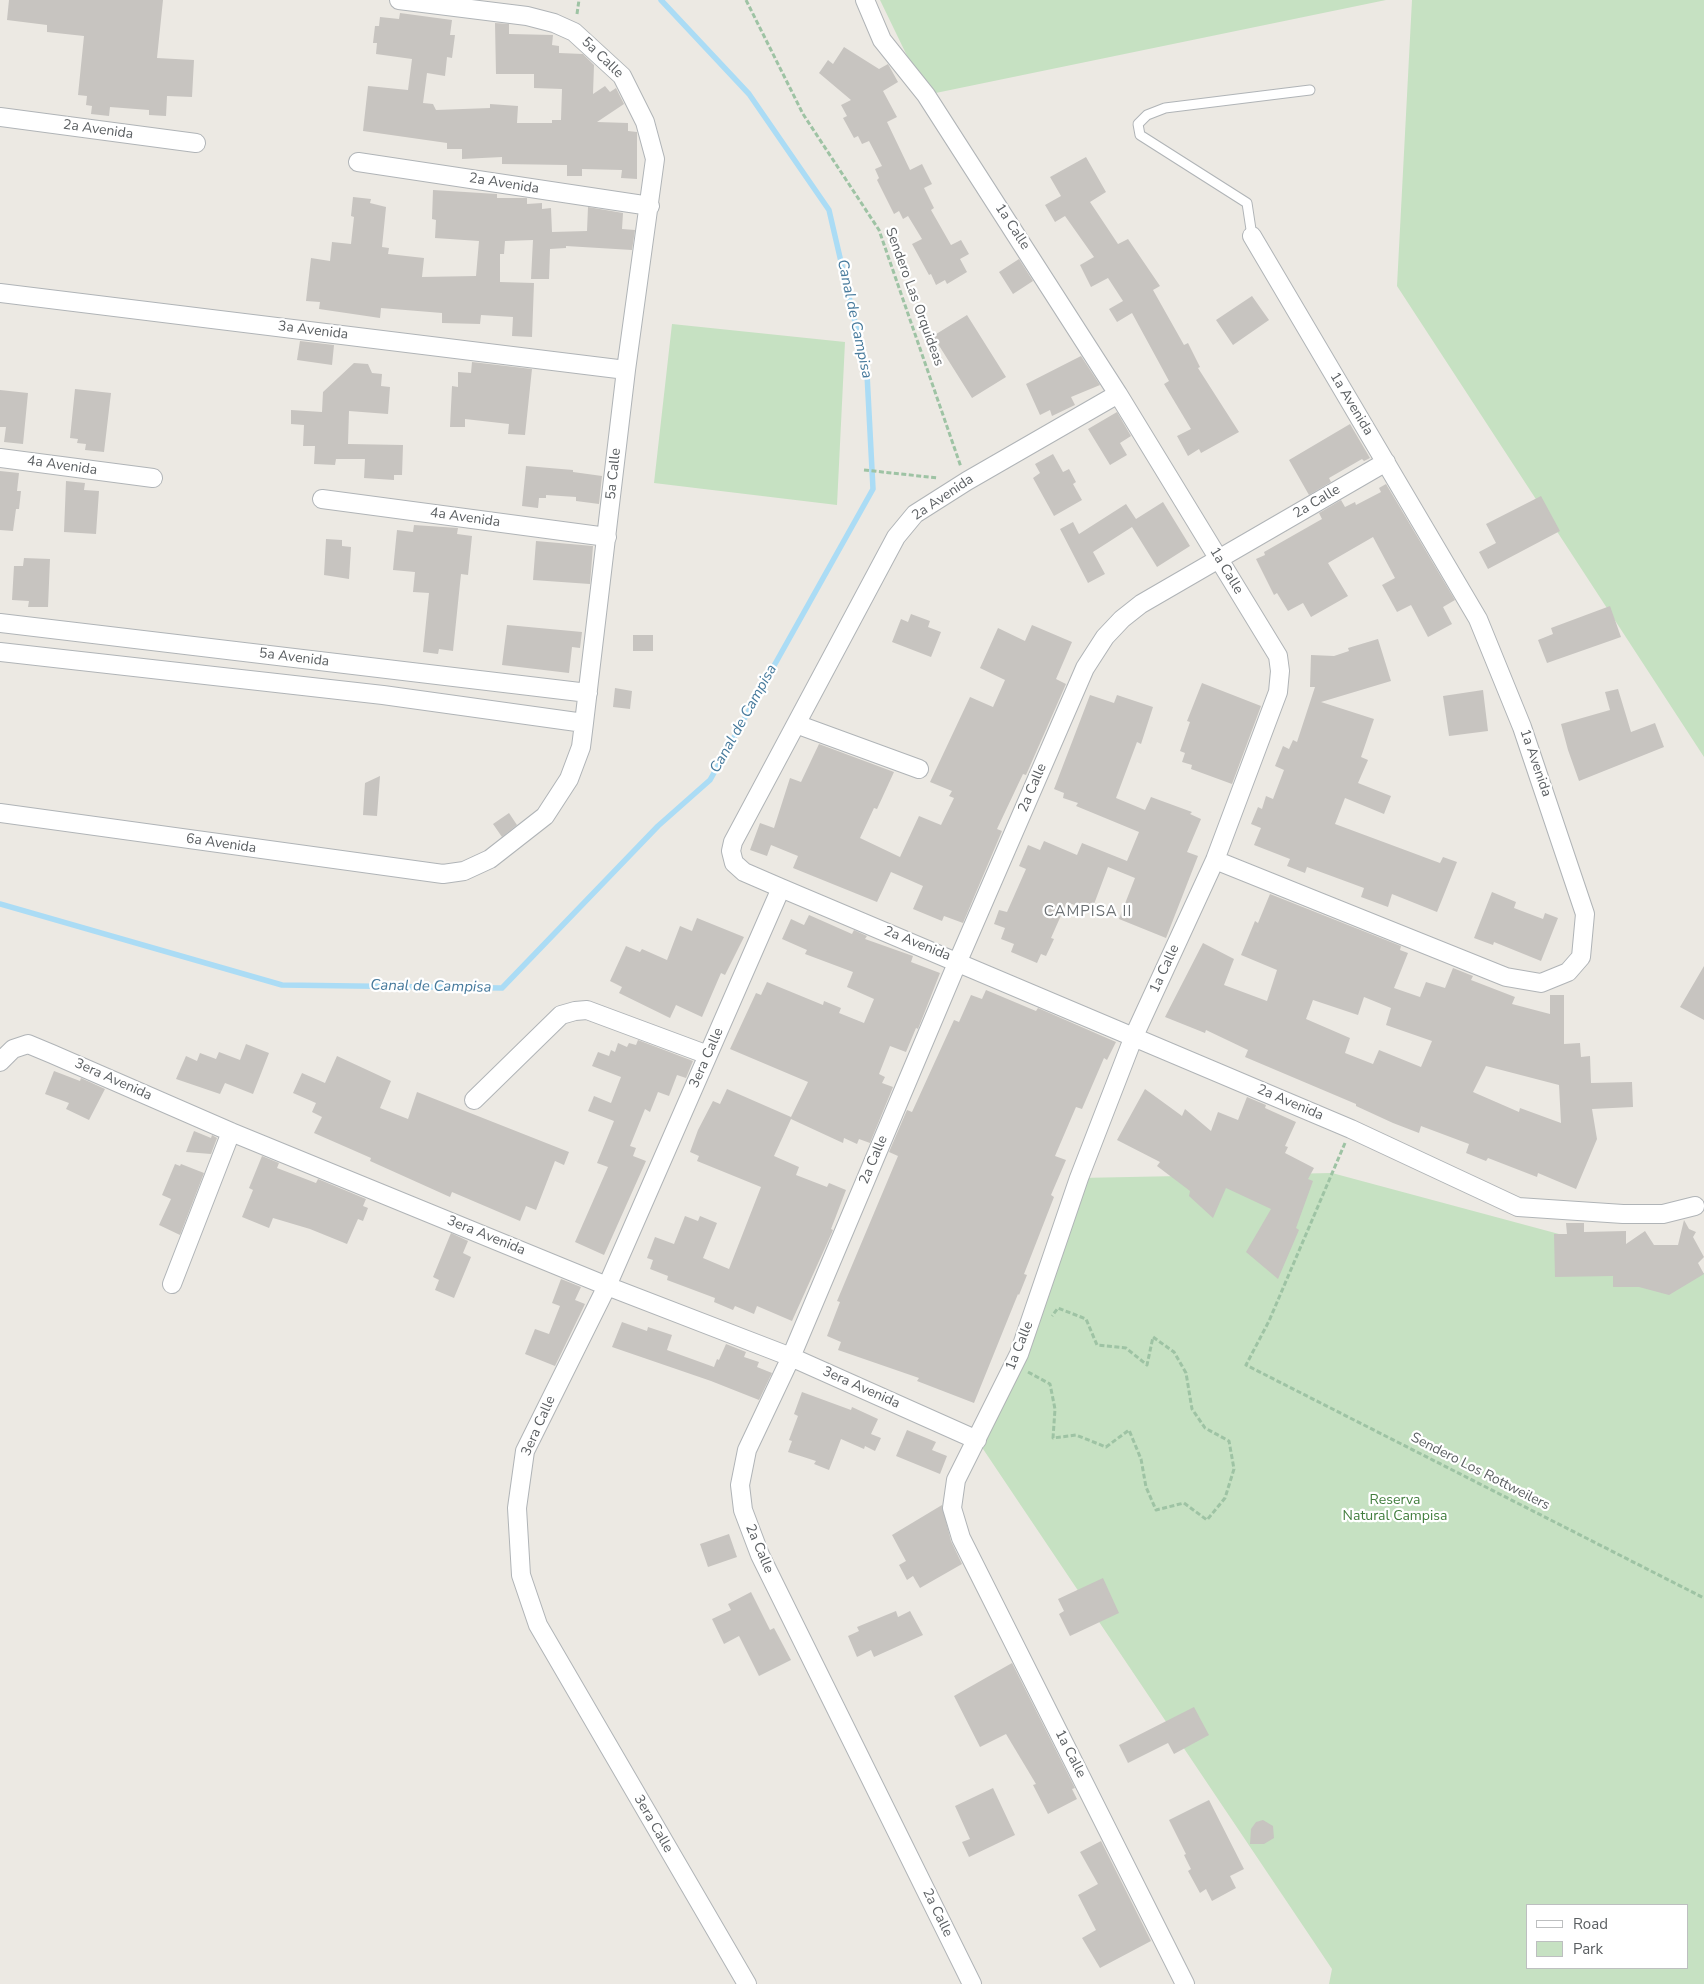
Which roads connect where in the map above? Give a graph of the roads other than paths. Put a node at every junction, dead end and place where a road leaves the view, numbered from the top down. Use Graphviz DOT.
graph roads {
  1 [pos="399,0"];
  2 [pos="865,0"];
  3 [pos="1310,90"];
  4 [pos="0,117"];
  5 [pos="196,143"];
  6 [pos="358,162"];
  7 [pos="650,206"];
  8 [pos="1252,236"];
  9 [pos="0,293"];
  10 [pos="626,370"];
  11 [pos="1118,394"];
  12 [pos="0,458"];
  13 [pos="1386,462"];
  14 [pos="153,478"];
  15 [pos="322,499"];
  16 [pos="607,537"];
  17 [pos="1219,560"];
  18 [pos="0,623"];
  19 [pos="116,637"];
  20 [pos="0,652"];
  21 [pos="114,664"];
  22 [pos="385,669"];
  23 [pos="588,693"];
  24 [pos="383,696"];
  25 [pos="584,723"];
  26 [pos="796,724"];
  27 [pos="919,769"];
  28 [pos="0,813"];
  29 [pos="1215,860"];
  30 [pos="443,874"];
  31 [pos="781,888"];
  32 [pos="958,961"];
  33 [pos="1134,1036"];
  34 [pos="708,1055"];
  35 [pos="0,1062"];
  36 [pos="474,1100"];
  37 [pos="231,1132"];
  38 [pos="1695,1206"];
  39 [pos="172,1284"];
  40 [pos="607,1286"];
  41 [pos="791,1357"];
  42 [pos="976,1440"];
  43 [pos="747,1984"];
  44 [pos="972,1984"];
  45 [pos="1185,1984"];
  1 -- 7 [label="street, 5a Calle"];
  2 -- 11 [label="street, 1a Calle"];
  3 -- 8 [label="lane"];
  4 -- 5 [label="street, 2a Avenida"];
  6 -- 7 [label="street, 2a Avenida"];
  7 -- 10 [label="street, 5a Calle"];
  8 -- 13 [label="street, 1a Avenida"];
  9 -- 10 [label="street, 3a Avenida"];
  10 -- 16 [label="street, 5a Calle"];
  11 -- 17 [label="street, 1a Calle"];
  11 -- 26 [label="street, 2a Avenida"];
  12 -- 14 [label="street, 4a Avenida"];
  13 -- 17 [label="street, 2a Calle"];
  13 -- 29 [label="street, 1a Avenida"];
  15 -- 16 [label="street, 4a Avenida"];
  16 -- 23 [label="street, 5a Calle"];
  17 -- 29 [label="street, 1a Calle"];
  17 -- 32 [label="street, 2a Calle"];
  18 -- 19 [label="street, 5a Avenida"];
  19 -- 21 [label="street"];
  19 -- 22 [label="street, 5a Avenida"];
  20 -- 21 [label="street, 5a Avenida"];
  21 -- 24 [label="street, 5a Avenida"];
  22 -- 23 [label="street, 5a Avenida"];
  22 -- 24 [label="street"];
  23 -- 25 [label="street, 5a Calle"];
  24 -- 25 [label="street, 5a Avenida"];
  25 -- 30 [label="street, 5a Calle"];
  26 -- 27 [label="street"];
  26 -- 31 [label="street, 2a Avenida"];
  28 -- 30 [label="street, 6a Avenida"];
  29 -- 33 [label="street, 1a Calle"];
  31 -- 32 [label="street, 2a Avenida"];
  31 -- 34 [label="street, 3era Calle"];
  32 -- 33 [label="street, 2a Avenida"];
  32 -- 41 [label="street, 2a Calle"];
  33 -- 38 [label="street, 2a Avenida"];
  33 -- 42 [label="street, 1a Calle"];
  34 -- 36 [label="street"];
  34 -- 40 [label="street, 3era Calle"];
  35 -- 37 [label="street, 3era Avenida"];
  37 -- 39 [label="street"];
  37 -- 40 [label="street, 3era Avenida"];
  40 -- 41 [label="street, 3era Avenida"];
  40 -- 43 [label="street, 3era Calle"];
  41 -- 42 [label="street, 3era Avenida"];
  41 -- 44 [label="street, 2a Calle"];
  42 -- 45 [label="street, 1a Calle"];
}
